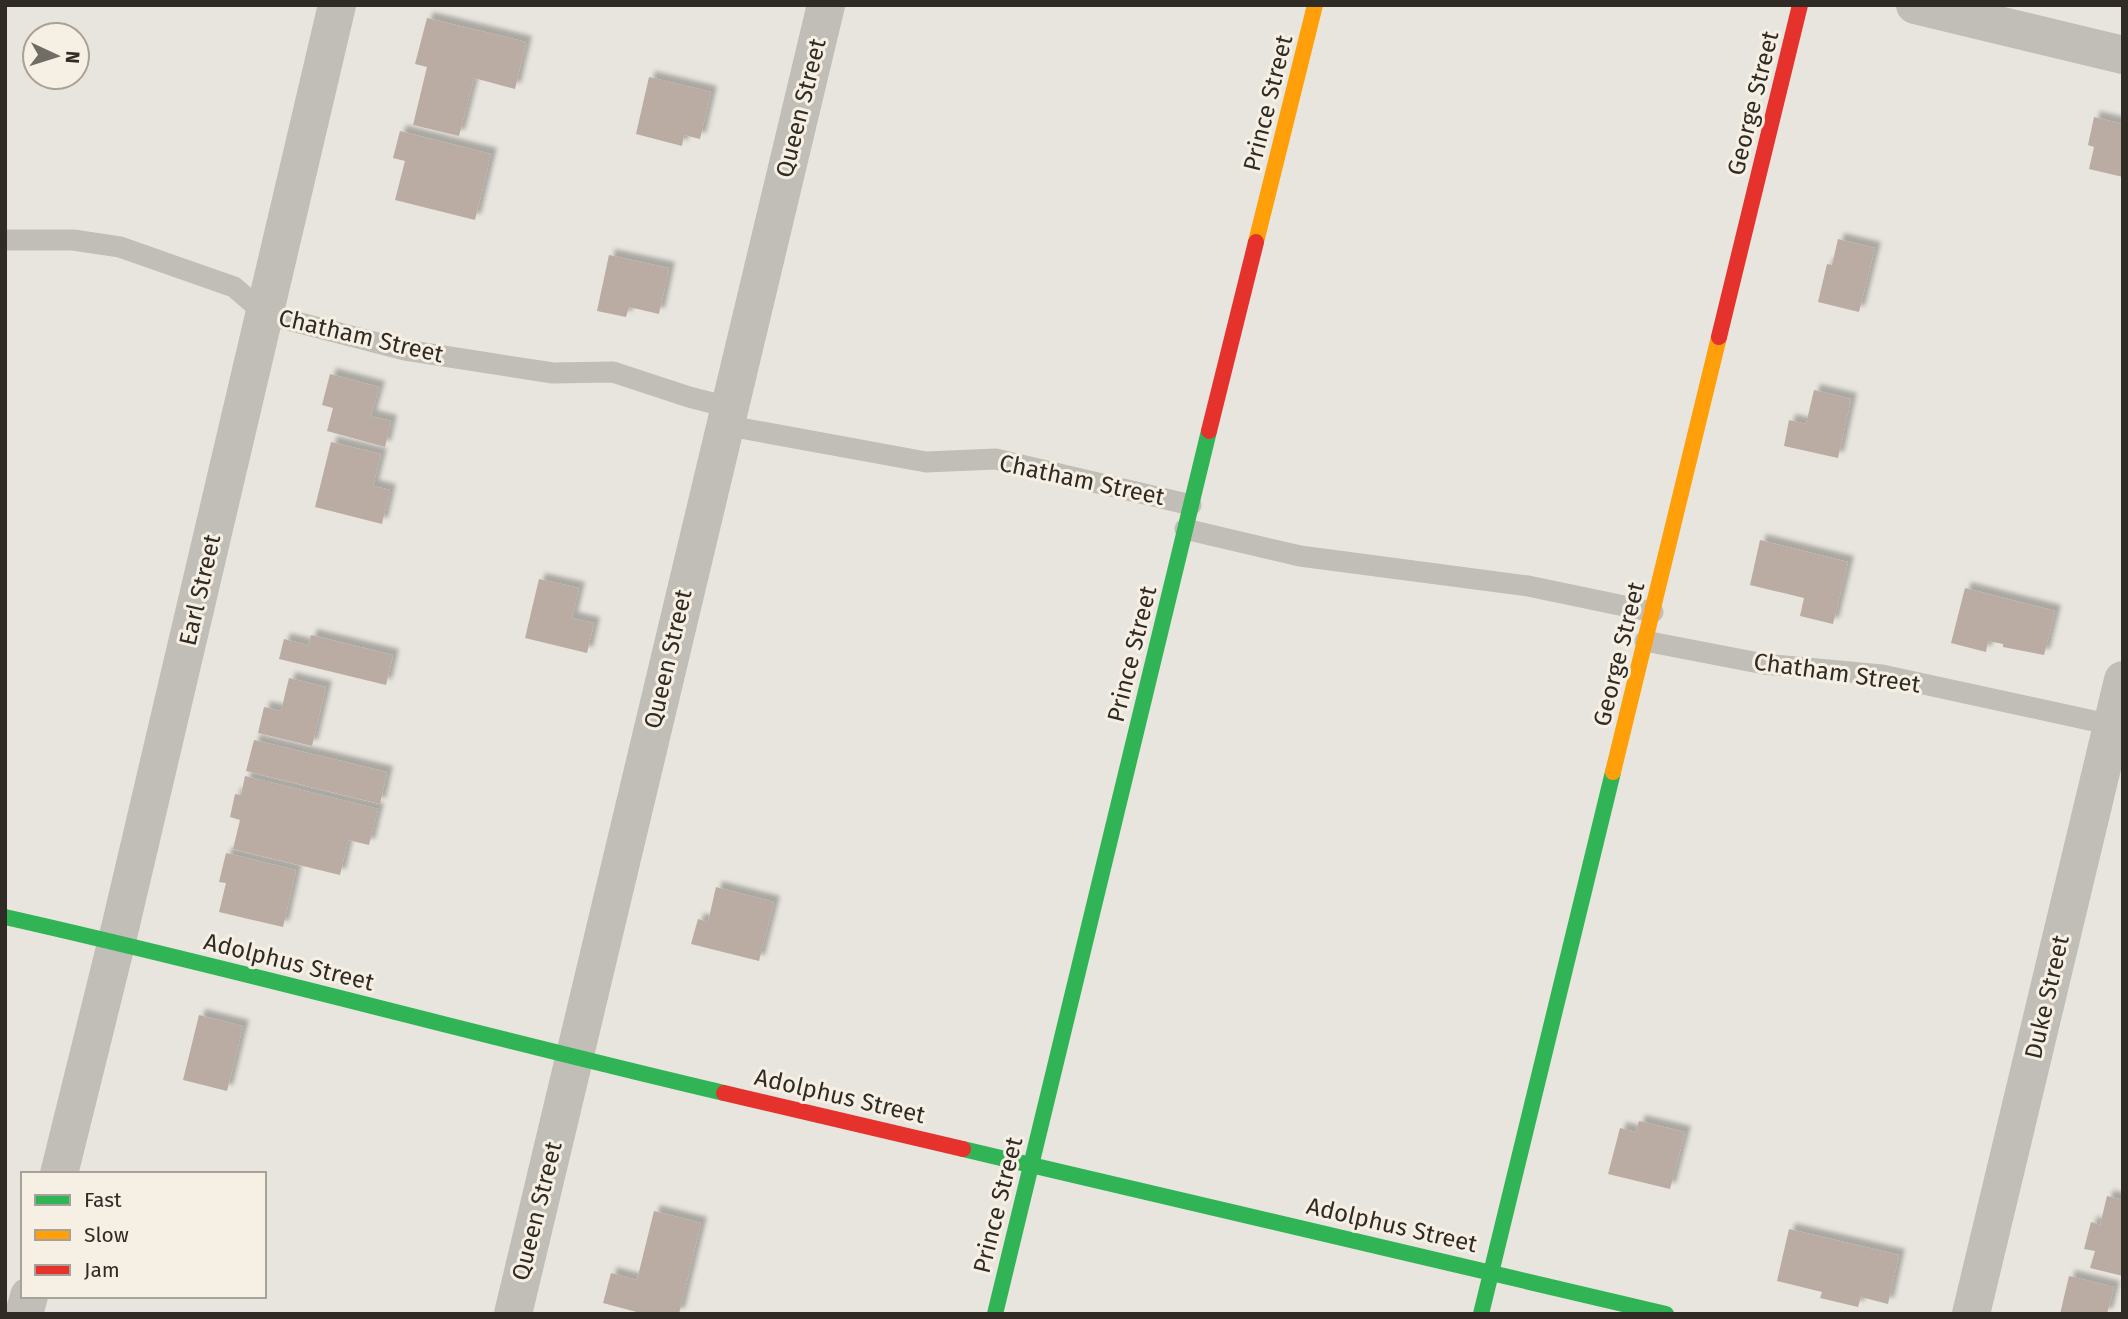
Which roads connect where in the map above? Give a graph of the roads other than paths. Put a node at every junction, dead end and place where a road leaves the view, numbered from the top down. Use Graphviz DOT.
graph roads {
  1 [pos="337,5"];
  2 [pos="826,5"];
  3 [pos="1315,5"];
  4 [pos="1800,5"];
  5 [pos="1915,5"];
  6 [pos="2123,55"];
  7 [pos="5,240"];
  8 [pos="265,314"];
  9 [pos="726,416"];
  10 [pos="1191,505"];
  11 [pos="1185,529"];
  12 [pos="1653,612"];
  13 [pos="1645,641"];
  14 [pos="2123,680"];
  15 [pos="2114,739"];
  16 [pos="5,917"];
  17 [pos="116,942"];
  18 [pos="574,1058"];
  19 [pos="1032,1164"];
  20 [pos="59,1172"];
  21 [pos="1491,1272"];
  22 [pos="513,1314"];
  23 [pos="995,1314"];
  24 [pos="1481,1314"];
  25 [pos="1666,1314"];
  26 [pos="1971,1314"];
  1 -- 8 [label="street, Earl Street"];
  2 -- 9 [label="street, Queen Street"];
  3 -- 10 [label="street, Prince Street"];
  4 -- 12 [label="street, George Street"];
  5 -- 6 [label="street"];
  7 -- 8 [label="lane, Chatham Street"];
  8 -- 9 [label="lane, Chatham Street"];
  8 -- 17 [label="street, Earl Street"];
  9 -- 10 [label="lane, Chatham Street"];
  9 -- 18 [label="street, Queen Street"];
  10 -- 11 [label="street, Prince Street"];
  11 -- 12 [label="lane, Chatham Street"];
  11 -- 19 [label="street, Prince Street"];
  12 -- 13 [label="street, George Street"];
  13 -- 15 [label="lane, Chatham Street"];
  13 -- 21 [label="street, George Street"];
  14 -- 15 [label="street, Duke Street"];
  15 -- 26 [label="street, Duke Street"];
  16 -- 17 [label="street, Adolphus Street"];
  17 -- 18 [label="street, Adolphus Street"];
  17 -- 20 [label="street, Earl Street"];
  18 -- 19 [label="street, Adolphus Street"];
  18 -- 22 [label="street, Queen Street"];
  19 -- 21 [label="street, Adolphus Street"];
  19 -- 23 [label="street, Prince Street"];
  21 -- 24 [label="street, George Street"];
  21 -- 25 [label="street, Adolphus Street"];
}
